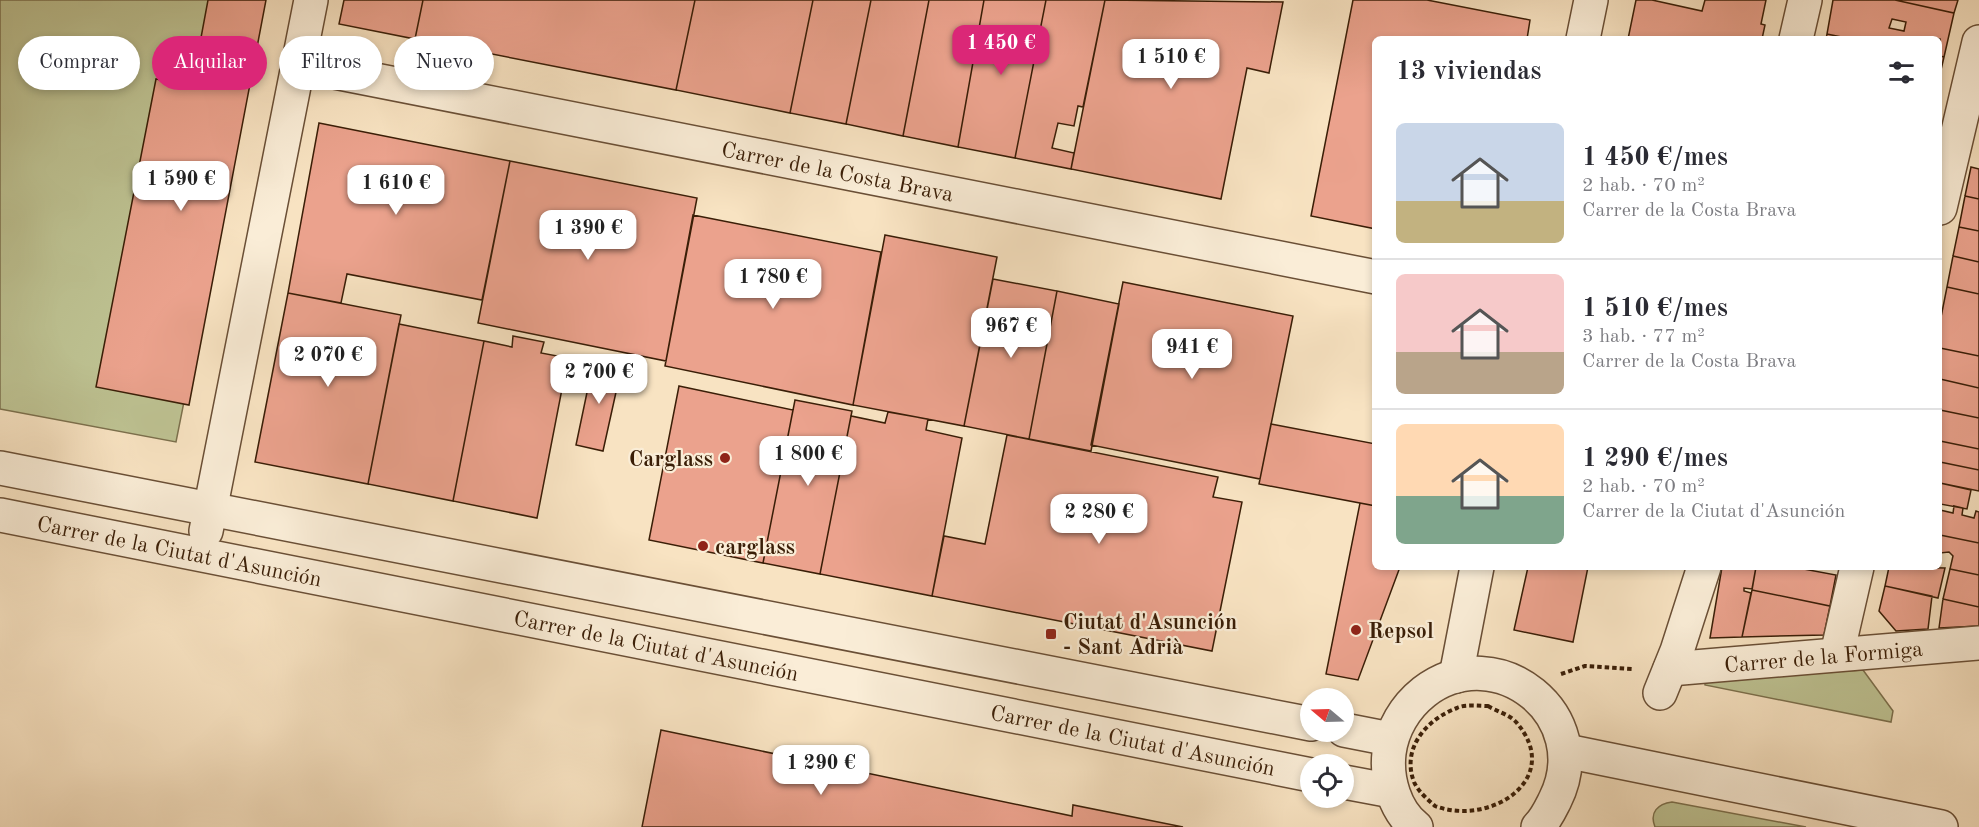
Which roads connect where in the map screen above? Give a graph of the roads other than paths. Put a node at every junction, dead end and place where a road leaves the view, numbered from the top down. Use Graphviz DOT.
graph roads {
  1 [pos="311,0"];
  2 [pos="1591,0"];
  3 [pos="1805,0"];
  4 [pos="304,36"];
  5 [pos="1584,36"];
  6 [pos="1797,36"];
  7 [pos="1979,42"];
  8 [pos="382,80"];
  9 [pos="294,90"];
  10 [pos="1958,138"];
  11 [pos="1942,200"];
  12 [pos="1372,276"];
  13 [pos="0,468"];
  14 [pos="212,510"];
  15 [pos="0,515"];
  16 [pos="205,556"];
  17 [pos="1476,570"];
  18 [pos="1703,570"];
  19 [pos="1856,570"];
  20 [pos="1979,643"];
  21 [pos="1837,654"];
  22 [pos="1456,675"];
  23 [pos="1300,722"];
  24 [pos="1354,732"];
  25 [pos="1390,739"];
  26 [pos="1566,751"];
  27 [pos="1300,773"];
  28 [pos="1401,779"];
  29 [pos="1354,781"];
  30 [pos="1547,825"];
  31 [pos="1416,827"];
  32 [pos="1941,827"];
  1 -- 4 [label="street"];
  2 -- 5 [label="street"];
  3 -- 6 [label="street"];
  7 -- 10 [label="street"];
  8 -- 12 [label="street, Carrer de la Costa Brava"];
  9 -- 14 [label="street"];
  10 -- 11 [label="street"];
  13 -- 14 [label="street, Carrer de la Ciutat d'Asunción"];
  14 -- 16 [label="street"];
  14 -- 23 [label="street, Carrer de la Ciutat d'Asunción"];
  15 -- 16 [label="street, Carrer de la Ciutat d'Asunción"];
  16 -- 27 [label="street, Carrer de la Ciutat d'Asunción"];
  17 -- 22 [label="street"];
  18 -- 21 [label="street, Carrer de la Formiga"];
  19 -- 21 [label="street"];
  20 -- 21 [label="street, Carrer de la Formiga"];
  22 -- 25 [label="street"];
  22 -- 26 [label="street"];
  24 -- 25 [label="street"];
  25 -- 28 [label="street"];
  26 -- 30 [label="street"];
  26 -- 32 [label="street"];
  28 -- 29 [label="street"];
  28 -- 31 [label="street"];
}
